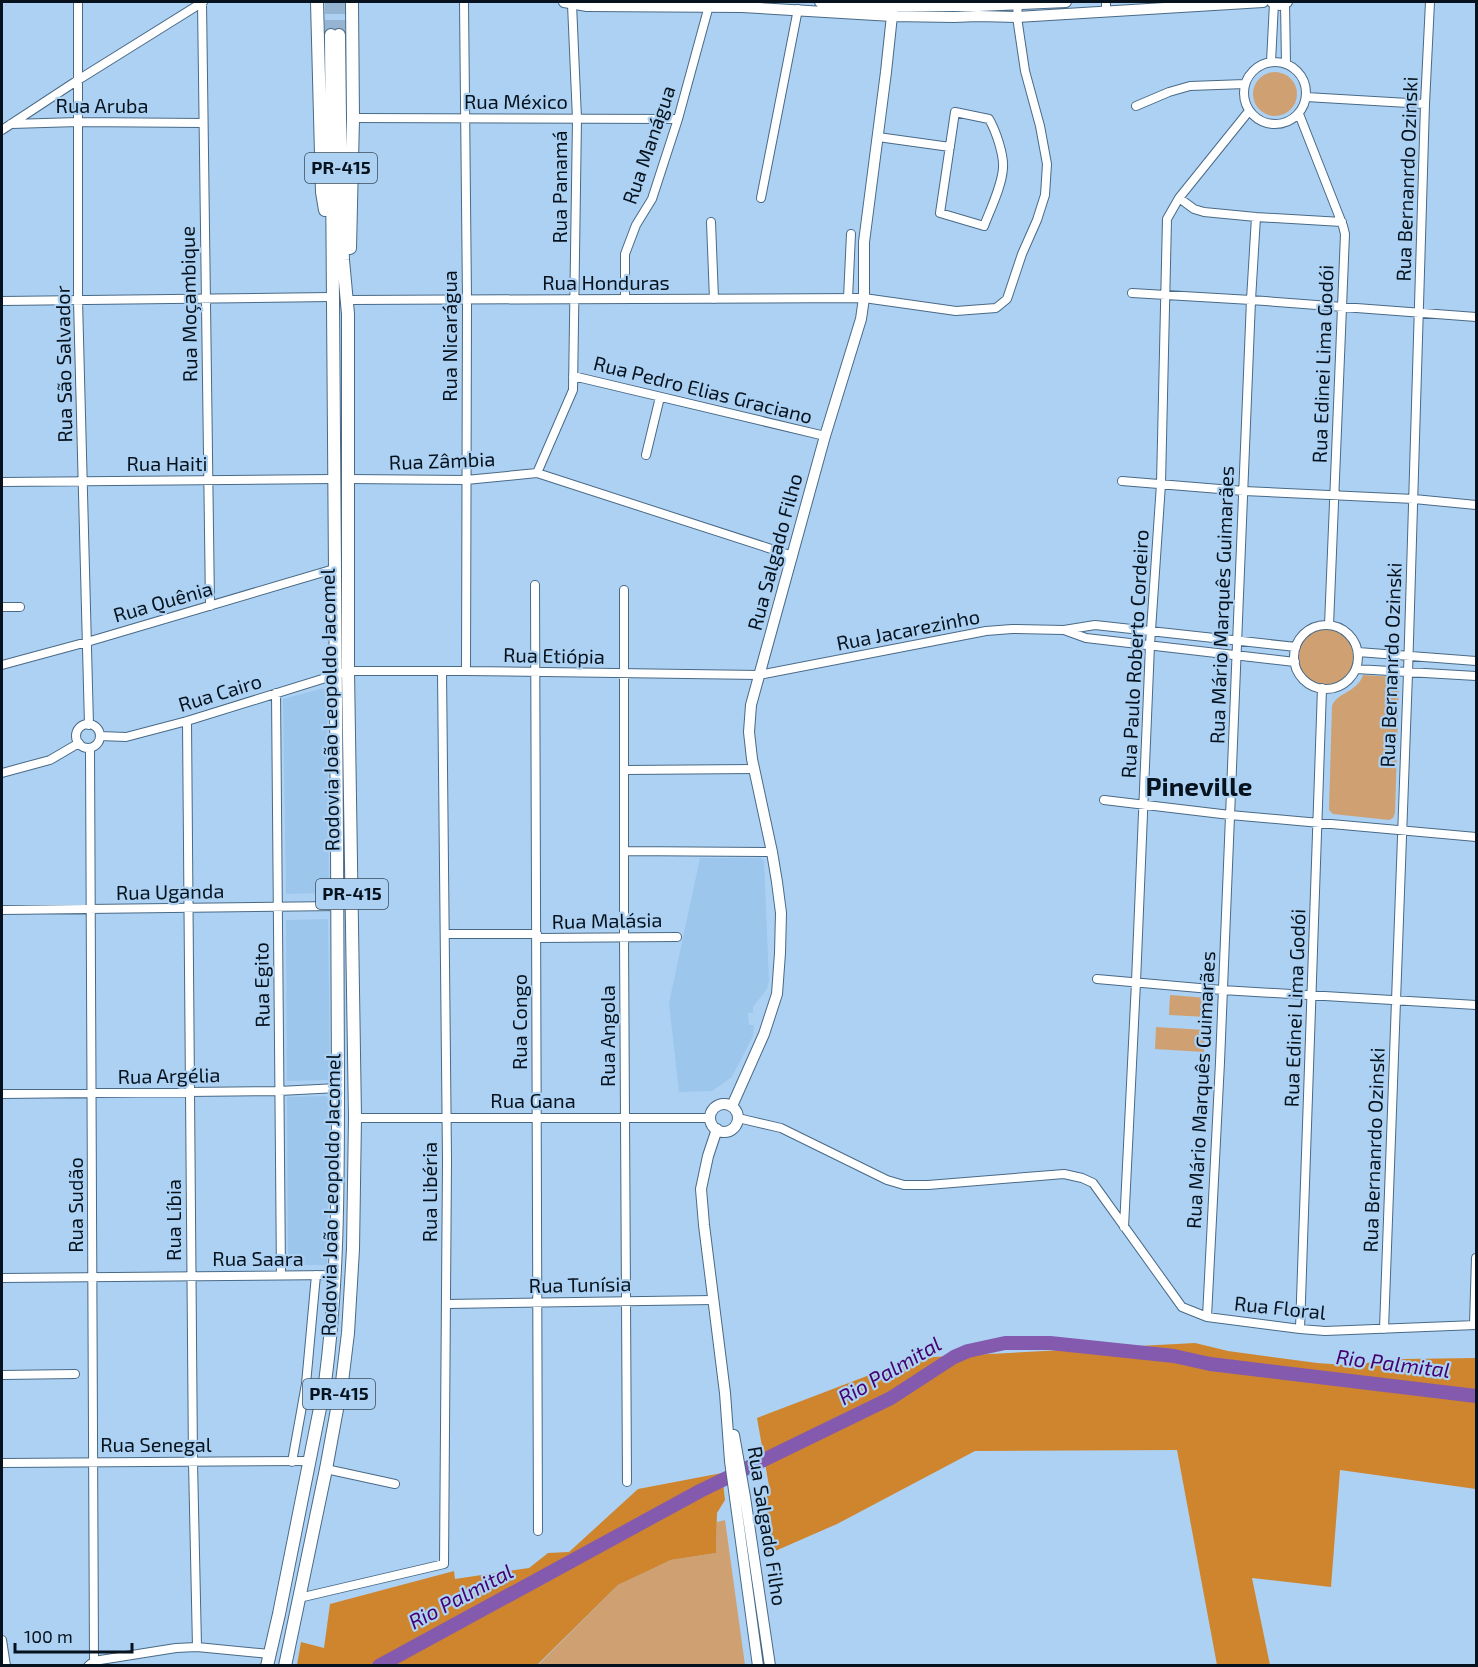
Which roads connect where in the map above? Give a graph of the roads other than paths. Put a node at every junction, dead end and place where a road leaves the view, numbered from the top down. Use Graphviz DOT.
graph roads {
  1 [pos="78,2"];
  2 [pos="202,2"];
  3 [pos="317,2"];
  4 [pos="352,2"];
  5 [pos="464,2"];
  6 [pos="820,2"];
  7 [pos="1066,2"];
  8 [pos="1276,2"];
  9 [pos="1431,2"];
  10 [pos="568,3"];
  11 [pos="710,4"];
  12 [pos="1018,4"];
  13 [pos="1106,7"];
  14 [pos="893,8"];
  15 [pos="798,9"];
  16 [pos="1017,17"];
  17 [pos="1271,62"];
  18 [pos="1286,64"];
  19 [pos="78,80"];
  20 [pos="1245,84"];
  21 [pos="1306,97"];
  22 [pos="1425,104"];
  23 [pos="1136,106"];
  24 [pos="1249,111"];
  25 [pos="1299,114"];
  26 [pos="353,118"];
  27 [pos="465,119"];
  28 [pos="577,119"];
  29 [pos="678,119"];
  30 [pos="78,122"];
  31 [pos="203,123"];
  32 [pos="11,124"];
  33 [pos="2,125"];
  34 [pos="2,130"];
  35 [pos="878,136"];
  36 [pos="950,147"];
  37 [pos="761,198"];
  38 [pos="1179,198"];
  39 [pos="1256,218"];
  40 [pos="711,222"];
  41 [pos="1342,222"];
  42 [pos="851,234"];
  43 [pos="331,252"];
  44 [pos="1132,293"];
  45 [pos="1166,295"];
  46 [pos="331,297"];
  47 [pos="848,298"];
  48 [pos="864,298"];
  49 [pos="205,299"];
  50 [pos="575,299"];
  51 [pos="625,299"];
  52 [pos="714,299"];
  53 [pos="78,300"];
  54 [pos="348,300"];
  55 [pos="467,300"];
  56 [pos="1251,300"];
  57 [pos="2,301"];
  58 [pos="1341,307"];
  59 [pos="1419,313"];
  60 [pos="1476,317"];
  61 [pos="573,376"];
  62 [pos="660,397"];
  63 [pos="825,436"];
  64 [pos="646,455"];
  65 [pos="537,473"];
  66 [pos="333,479"];
  67 [pos="348,479"];
  68 [pos="466,480"];
  69 [pos="83,481"];
  70 [pos="208,481"];
  71 [pos="2,482"];
  72 [pos="1122,482"];
  73 [pos="1161,484"];
  74 [pos="1244,491"];
  75 [pos="1334,495"];
  76 [pos="1414,499"];
  77 [pos="1476,505"];
  78 [pos="793,556"];
  79 [pos="334,569"];
  80 [pos="536,585"];
  81 [pos="624,590"];
  82 [pos="210,606"];
  83 [pos="2,607"];
  84 [pos="20,607"];
  85 [pos="1329,625"];
  86 [pos="1064,630"];
  87 [pos="1152,630"];
  88 [pos="1237,640"];
  89 [pos="87,642"];
  90 [pos="1150,645"];
  91 [pos="1296,647"];
  92 [pos="1358,652"];
  93 [pos="1236,655"];
  94 [pos="1408,656"];
  95 [pos="1476,661"];
  96 [pos="1295,662"];
  97 [pos="2,665"];
  98 [pos="1356,669"];
  99 [pos="348,671"];
  100 [pos="442,671"];
  101 [pos="466,671"];
  102 [pos="535,672"];
  103 [pos="1408,672"];
  104 [pos="624,674"];
  105 [pos="335,675"];
  106 [pos="759,675"];
  107 [pos="1476,676"];
  108 [pos="1322,688"];
  109 [pos="276,693"];
  110 [pos="187,721"];
  111 [pos="89,725"];
  112 [pos="100,736"];
  113 [pos="79,743"];
  114 [pos="90,748"];
  115 [pos="754,769"];
  116 [pos="624,770"];
  117 [pos="2,773"];
  118 [pos="1104,800"];
  119 [pos="1143,806"];
  120 [pos="1230,815"];
  121 [pos="1317,823"];
  122 [pos="1403,831"];
  123 [pos="1476,837"];
  124 [pos="624,851"];
  125 [pos="772,852"];
  126 [pos="338,906"];
  127 [pos="278,907"];
  128 [pos="189,908"];
  129 [pos="90,909"];
  130 [pos="2,910"];
  131 [pos="445,934"];
  132 [pos="537,936"];
  133 [pos="624,937"];
  134 [pos="677,937"];
  135 [pos="1097,979"];
  136 [pos="1136,982"];
  137 [pos="1222,990"];
  138 [pos="1312,995"];
  139 [pos="1396,1001"];
  140 [pos="1476,1005"];
  141 [pos="338,1088"];
  142 [pos="279,1091"];
  143 [pos="190,1092"];
  144 [pos="92,1093"];
  145 [pos="2,1094"];
  146 [pos="732,1106"];
  147 [pos="537,1117"];
  148 [pos="625,1117"];
  149 [pos="355,1118"];
  150 [pos="446,1118"];
  151 [pos="711,1118"];
  152 [pos="738,1118"];
  153 [pos="717,1130"];
  154 [pos="1124,1227"];
  155 [pos="1476,1258"];
  156 [pos="281,1275"];
  157 [pos="316,1275"];
  158 [pos="335,1275"];
  159 [pos="191,1276"];
  160 [pos="2,1278"];
  161 [pos="93,1278"];
  162 [pos="713,1300"];
  163 [pos="627,1301"];
  164 [pos="537,1302"];
  165 [pos="447,1304"];
  166 [pos="1207,1317"];
  167 [pos="1475,1325"];
  168 [pos="1300,1329"];
  169 [pos="1384,1329"];
  170 [pos="75,1374"];
  171 [pos="2,1375"];
  172 [pos="310,1461"];
  173 [pos="2,1462"];
  174 [pos="93,1462"];
  175 [pos="193,1462"];
  176 [pos="292,1462"];
  177 [pos="326,1469"];
  178 [pos="627,1482"];
  179 [pos="395,1484"];
  180 [pos="740,1497"];
  181 [pos="538,1531"];
  182 [pos="299,1598"];
  183 [pos="2,1640"];
  184 [pos="197,1647"];
  185 [pos="268,1660"];
  186 [pos="91,1663"];
  187 [pos="6,1665"];
  188 [pos="285,1665"];
  189 [pos="758,1665"];
  190 [pos="770,1665"];
  1 -- 19 [label="street, Rua São Salvador"];
  2 -- 19 [label="street"];
  2 -- 31 [label="street, Rua Moçambique"];
  3 -- 43 [label="highway"];
  4 -- 26 [label="highway"];
  5 -- 27 [label="street, Rua Nicarágua"];
  6 -- 14 [label="main road"];
  7 -- 12 [label="main road"];
  8 -- 13 [label="main road"];
  8 -- 17 [label="street"];
  8 -- 18 [label="street"];
  9 -- 22 [label="street, Rua Bernanrdo Ozinski"];
  10 -- 11 [label="main road"];
  10 -- 28 [label="street, Rua Panamá"];
  11 -- 15 [label="main road"];
  11 -- 29 [label="street, Rua Manágua"];
  12 -- 14 [label="main road"];
  12 -- 16 [label="street, Rua Honduras"];
  13 -- 16 [label="main road"];
  14 -- 15 [label="main road"];
  14 -- 16 [label="main road"];
  14 -- 35 [label="main road, Rua Salgado Filho"];
  15 -- 37 [label="street"];
  16 -- 48 [label="street, Rua Honduras"];
  17 -- 18 [label="street"];
  17 -- 20 [label="street"];
  18 -- 21 [label="street"];
  19 -- 30 [label="street, Rua São Salvador"];
  19 -- 32 [label="street"];
  20 -- 23 [label="street"];
  20 -- 24 [label="street"];
  21 -- 22 [label="street"];
  21 -- 25 [label="street"];
  22 -- 59 [label="street, Rua Bernanrdo Ozinski"];
  24 -- 25 [label="street"];
  24 -- 38 [label="street, Rua Paulo Roberto Cordeiro"];
  25 -- 41 [label="street, Rua Edinei Lima Godói"];
  26 -- 27 [label="street, Rua México"];
  26 -- 54 [label="highway"];
  27 -- 28 [label="street, Rua México"];
  27 -- 55 [label="street, Rua Nicarágua"];
  28 -- 29 [label="street, Rua México"];
  28 -- 50 [label="street, Rua Panamá"];
  29 -- 51 [label="street, Rua Manágua"];
  30 -- 31 [label="street, Rua Aruba"];
  30 -- 32 [label="street, Rua Aruba"];
  30 -- 53 [label="street, Rua São Salvador"];
  31 -- 49 [label="street, Rua Moçambique"];
  32 -- 33 [label="street, Rua Aruba"];
  32 -- 34 [label="street"];
  35 -- 36 [label="street"];
  35 -- 48 [label="main road, Rua Salgado Filho"];
  36 -- 36 [label="street"];
  38 -- 39 [label="street"];
  38 -- 45 [label="street, Rua Paulo Roberto Cordeiro"];
  39 -- 41 [label="street"];
  39 -- 56 [label="street, Rua Mário Marquês Guimarães"];
  40 -- 52 [label="street"];
  41 -- 58 [label="street, Rua Edinei Lima Godói"];
  42 -- 47 [label="street"];
  43 -- 46 [label="highway, Rodovia João Leopoldo Jacomel / PR-415"];
  43 -- 54 [label="highway, Rodovia João Leopoldo Jacomel / PR-415"];
  44 -- 45 [label="street"];
  45 -- 56 [label="street"];
  45 -- 73 [label="street, Rua Paulo Roberto Cordeiro"];
  46 -- 49 [label="street"];
  46 -- 66 [label="highway, Rodovia João Leopoldo Jacomel / PR-415"];
  47 -- 48 [label="street, Rua Honduras"];
  47 -- 52 [label="street, Rua Honduras"];
  48 -- 63 [label="main road, Rua Salgado Filho"];
  49 -- 53 [label="street"];
  49 -- 70 [label="street, Rua Moçambique"];
  50 -- 51 [label="street, Rua Honduras"];
  50 -- 55 [label="street, Rua Honduras"];
  50 -- 61 [label="street"];
  51 -- 52 [label="street, Rua Honduras"];
  53 -- 57 [label="street"];
  53 -- 69 [label="street, Rua São Salvador"];
  54 -- 55 [label="street, Rua Honduras"];
  54 -- 67 [label="highway, Rodovia João Leopoldo Jacomel / PR-415"];
  55 -- 68 [label="street, Rua Nicarágua"];
  56 -- 58 [label="street"];
  56 -- 74 [label="street, Rua Mário Marquês Guimarães"];
  58 -- 59 [label="street"];
  58 -- 75 [label="street, Rua Edinei Lima Godói"];
  59 -- 60 [label="street"];
  59 -- 76 [label="street, Rua Bernanrdo Ozinski"];
  61 -- 62 [label="street, Rua Pedro Elias Graciano"];
  61 -- 65 [label="street"];
  62 -- 63 [label="street, Rua Pedro Elias Graciano"];
  62 -- 64 [label="street"];
  63 -- 78 [label="main road, Rua Salgado Filho"];
  65 -- 68 [label="street, Rua Zâmbia"];
  65 -- 78 [label="street"];
  66 -- 70 [label="street, Rua Haiti"];
  66 -- 79 [label="highway, Rodovia João Leopoldo Jacomel / PR-415"];
  67 -- 68 [label="street, Rua Zâmbia"];
  67 -- 99 [label="highway, Rodovia João Leopoldo Jacomel / PR-415"];
  68 -- 101 [label="street, Rua Nicarágua"];
  69 -- 70 [label="street, Rua Haiti"];
  69 -- 71 [label="street, Rua Haiti"];
  69 -- 89 [label="street, Rua São Salvador"];
  70 -- 82 [label="street, Rua Moçambique"];
  72 -- 73 [label="street"];
  73 -- 74 [label="street"];
  73 -- 87 [label="street, Rua Paulo Roberto Cordeiro"];
  74 -- 75 [label="street"];
  74 -- 88 [label="street, Rua Mário Marquês Guimarães"];
  75 -- 76 [label="street"];
  75 -- 85 [label="street, Rua Edinei Lima Godói"];
  76 -- 77 [label="street"];
  76 -- 94 [label="street, Rua Bernanrdo Ozinski"];
  78 -- 106 [label="main road, Rua Salgado Filho"];
  79 -- 82 [label="street, Rua Quênia"];
  79 -- 105 [label="highway, Rodovia João Leopoldo Jacomel / PR-415"];
  80 -- 102 [label="street, Rua Congo"];
  81 -- 104 [label="street, Rua Angola"];
  82 -- 89 [label="street, Rua Quênia"];
  83 -- 84 [label="street"];
  85 -- 91 [label="street"];
  85 -- 92 [label="street"];
  86 -- 87 [label="street, Rua Jacarezinho"];
  86 -- 90 [label="street, Rua Jacarezinho"];
  86 -- 106 [label="street, Rua Jacarezinho"];
  87 -- 88 [label="street, Rua Jacarezinho"];
  87 -- 90 [label="street, Rua Paulo Roberto Cordeiro"];
  88 -- 91 [label="street, Rua Jacarezinho"];
  88 -- 93 [label="street, Rua Mário Marquês Guimarães"];
  89 -- 97 [label="street, Rua Quênia"];
  89 -- 111 [label="street, Rua São Salvador"];
  90 -- 93 [label="street, Rua Jacarezinho"];
  90 -- 119 [label="street, Rua Paulo Roberto Cordeiro"];
  91 -- 96 [label="street"];
  92 -- 94 [label="street"];
  92 -- 98 [label="street"];
  93 -- 96 [label="street, Rua Jacarezinho"];
  93 -- 120 [label="street, Rua Mário Marquês Guimarães"];
  94 -- 95 [label="street"];
  94 -- 103 [label="street, Rua Bernanrdo Ozinski"];
  96 -- 108 [label="street"];
  98 -- 103 [label="street"];
  98 -- 108 [label="street"];
  99 -- 100 [label="street, Rua Etiópia"];
  99 -- 105 [label="street, Rua Cairo"];
  99 -- 149 [label="highway, Rodovia João Leopoldo Jacomel / PR-415"];
  100 -- 101 [label="street, Rua Etiópia"];
  100 -- 131 [label="street, Rua Libéria"];
  101 -- 102 [label="street, Rua Etiópia"];
  102 -- 104 [label="street, Rua Etiópia"];
  102 -- 132 [label="street, Rua Congo"];
  103 -- 107 [label="street"];
  103 -- 122 [label="street, Rua Bernanrdo Ozinski"];
  104 -- 106 [label="street, Rua Etiópia"];
  104 -- 116 [label="street, Rua Angola"];
  105 -- 109 [label="street, Rua Cairo"];
  105 -- 126 [label="highway, Rodovia João Leopoldo Jacomel / PR-415"];
  106 -- 115 [label="main road, Rua Salgado Filho"];
  108 -- 121 [label="street, Rua Edinei Lima Godói"];
  109 -- 110 [label="street, Rua Cairo"];
  109 -- 127 [label="street, Rua Egito"];
  110 -- 112 [label="street, Rua Cairo"];
  110 -- 128 [label="street, Rua Líbia"];
  111 -- 112 [label="street"];
  111 -- 113 [label="street"];
  112 -- 114 [label="street"];
  113 -- 114 [label="street"];
  113 -- 117 [label="street"];
  114 -- 129 [label="street, Rua Sudão"];
  115 -- 116 [label="street"];
  115 -- 125 [label="main road, Rua Salgado Filho"];
  116 -- 124 [label="street, Rua Angola"];
  118 -- 119 [label="street"];
  119 -- 120 [label="street"];
  119 -- 136 [label="street, Rua Paulo Roberto Cordeiro"];
  120 -- 121 [label="street"];
  120 -- 137 [label="street, Rua Mário Marquês Guimarães"];
  121 -- 122 [label="street"];
  121 -- 138 [label="street, Rua Edinei Lima Godói"];
  122 -- 123 [label="street"];
  122 -- 139 [label="street, Rua Bernanrdo Ozinski"];
  124 -- 125 [label="street"];
  124 -- 133 [label="street, Rua Angola"];
  125 -- 146 [label="main road, Rua Salgado Filho"];
  126 -- 127 [label="street, Rua Uganda"];
  126 -- 141 [label="highway, Rodovia João Leopoldo Jacomel / PR-415"];
  127 -- 128 [label="street, Rua Uganda"];
  127 -- 142 [label="street, Rua Egito"];
  128 -- 129 [label="street, Rua Uganda"];
  128 -- 143 [label="street, Rua Líbia"];
  129 -- 130 [label="street, Rua Uganda"];
  129 -- 144 [label="street, Rua Sudão"];
  131 -- 132 [label="street, Rua Malásia"];
  131 -- 150 [label="street, Rua Libéria"];
  132 -- 133 [label="street, Rua Malásia"];
  132 -- 147 [label="street, Rua Congo"];
  133 -- 134 [label="street, Rua Malásia"];
  133 -- 148 [label="street, Rua Angola"];
  135 -- 136 [label="street"];
  136 -- 137 [label="street"];
  136 -- 154 [label="street, Rua Paulo Roberto Cordeiro"];
  137 -- 138 [label="street"];
  137 -- 166 [label="street, Rua Mário Marquês Guimarães"];
  138 -- 139 [label="street"];
  138 -- 168 [label="street, Rua Edinei Lima Godói"];
  139 -- 140 [label="street"];
  139 -- 169 [label="street, Rua Bernanrdo Ozinski"];
  141 -- 142 [label="street, Rua Argélia"];
  141 -- 149 [label="highway"];
  141 -- 158 [label="highway, Rodovia João Leopoldo Jacomel / PR-415"];
  142 -- 143 [label="street, Rua Argélia"];
  142 -- 156 [label="street, Rua Egito"];
  143 -- 144 [label="street, Rua Argélia"];
  143 -- 159 [label="street, Rua Líbia"];
  144 -- 145 [label="street, Rua Argélia"];
  144 -- 161 [label="street, Rua Sudão"];
  146 -- 151 [label="main road"];
  146 -- 152 [label="main road"];
  147 -- 148 [label="street, Rua Gana"];
  147 -- 150 [label="street, Rua Gana"];
  147 -- 164 [label="street, Rua Congo"];
  148 -- 151 [label="street, Rua Gana"];
  148 -- 163 [label="street, Rua Angola"];
  149 -- 150 [label="street, Rua Gana"];
  149 -- 177 [label="highway, Rodovia João Leopoldo Jacomel / PR-415"];
  150 -- 165 [label="street, Rua Libéria"];
  151 -- 153 [label="main road"];
  152 -- 153 [label="main road"];
  152 -- 154 [label="street, Rua Floral"];
  153 -- 162 [label="main road, Rua Salgado Filho"];
  154 -- 166 [label="street, Rua Floral"];
  155 -- 167 [label="street"];
  156 -- 157 [label="street, Rua Saara"];
  156 -- 159 [label="street, Rua Saara"];
  157 -- 158 [label="street, Rua Saara"];
  157 -- 176 [label="street"];
  158 -- 172 [label="highway, Rodovia João Leopoldo Jacomel / PR-415"];
  159 -- 161 [label="street, Rua Saara"];
  159 -- 175 [label="street, Rua Líbia"];
  160 -- 161 [label="street, Rua Saara"];
  161 -- 174 [label="street, Rua Sudão"];
  162 -- 163 [label="street, Rua Tunísia"];
  162 -- 180 [label="main road, Rua Salgado Filho"];
  163 -- 164 [label="street, Rua Tunísia"];
  163 -- 178 [label="street, Rua Angola"];
  164 -- 165 [label="street, Rua Tunísia"];
  164 -- 181 [label="street, Rua Congo"];
  165 -- 182 [label="street, Rua Libéria"];
  166 -- 168 [label="street, Rua Floral"];
  167 -- 169 [label="street, Rua Floral"];
  168 -- 169 [label="street, Rua Floral"];
  170 -- 171 [label="street"];
  172 -- 176 [label="street, Rua Senegal"];
  172 -- 185 [label="highway, Rodovia João Leopoldo Jacomel / PR-415"];
  173 -- 174 [label="street, Rua Senegal"];
  174 -- 175 [label="street, Rua Senegal"];
  174 -- 186 [label="street, Rua Sudão"];
  175 -- 176 [label="street, Rua Senegal"];
  175 -- 184 [label="street, Rua Líbia"];
  177 -- 179 [label="street"];
  177 -- 182 [label="highway, Rodovia João Leopoldo Jacomel / PR-415"];
  180 -- 189 [label="main road, Rua Salgado Filho"];
  180 -- 190 [label="main road, Rua Salgado Filho"];
  182 -- 188 [label="highway, Rodovia João Leopoldo Jacomel / PR-415"];
  183 -- 187 [label="street"];
  184 -- 185 [label="street"];
  184 -- 186 [label="street"];
}
